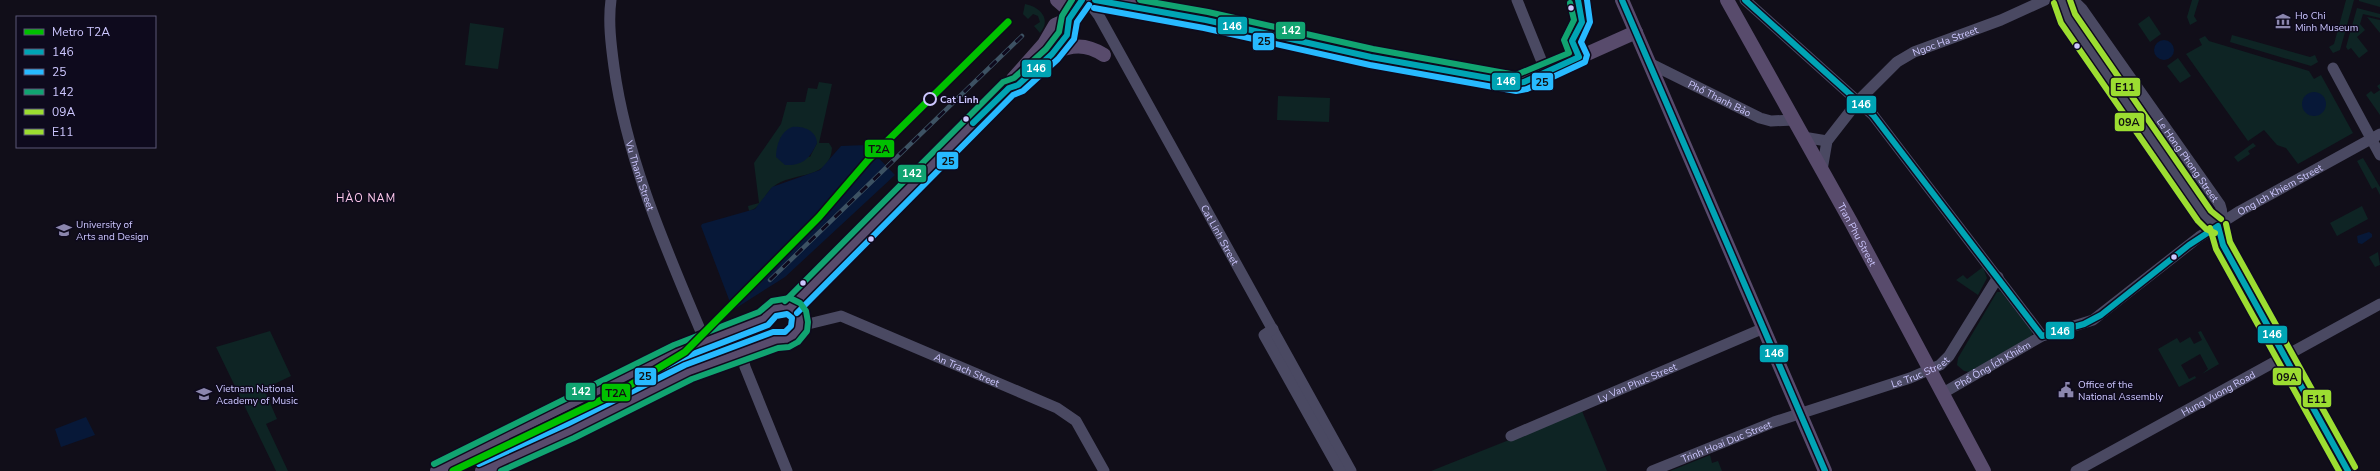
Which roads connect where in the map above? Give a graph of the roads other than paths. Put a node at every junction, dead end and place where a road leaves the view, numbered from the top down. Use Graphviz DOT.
graph roads {
  1 [pos="611,0"];
  2 [pos="1057,0"];
  3 [pos="1082,0"];
  4 [pos="1087,0"];
  5 [pos="1095,0"];
  6 [pos="1517,0"];
  7 [pos="1622,0"];
  8 [pos="1727,0"];
  9 [pos="1745,0"];
  10 [pos="2045,0"];
  11 [pos="2061,0"];
  12 [pos="2073,0"];
  13 [pos="1071,17"];
  14 [pos="1636,32"];
  15 [pos="1052,54"];
  16 [pos="1104,55"];
  17 [pos="1649,62"];
  18 [pos="2333,68"];
  19 [pos="1546,72"];
  20 [pos="1009,88"];
  21 [pos="1859,100"];
  22 [pos="2154,111"];
  23 [pos="1794,120"];
  24 [pos="2140,121"];
  25 [pos="2376,136"];
  26 [pos="1803,137"];
  27 [pos="1827,141"];
  28 [pos="2380,155"];
  29 [pos="1822,170"];
  30 [pos="2218,226"];
  31 [pos="1998,276"];
  32 [pos="2380,304"];
  33 [pos="791,307"];
  34 [pos="765,318"];
  35 [pos="800,326"];
  36 [pos="1764,328"];
  37 [pos="733,332"];
  38 [pos="1269,332"];
  39 [pos="2042,336"];
  40 [pos="776,340"];
  41 [pos="705,342"];
  42 [pos="742,353"];
  43 [pos="2285,356"];
  44 [pos="714,364"];
  45 [pos="1930,370"];
  46 [pos="1943,393"];
  47 [pos="561,409"];
  48 [pos="1800,413"];
  49 [pos="570,431"];
  50 [pos="1511,436"];
  51 [pos="437,471"];
  52 [pos="482,471"];
  53 [pos="787,471"];
  54 [pos="1104,471"];
  55 [pos="1340,471"];
  56 [pos="1351,471"];
  57 [pos="1652,471"];
  58 [pos="1825,471"];
  59 [pos="1984,471"];
  60 [pos="2076,471"];
  61 [pos="2348,471"];
  1 -- 41 [label="street, Vu Thanh Street"];
  2 -- 13 [label="main road"];
  3 -- 13 [label="main road"];
  4 -- 38 [label="street, Cat Linh Street"];
  5 -- 19 [label="main road"];
  6 -- 19 [label="street"];
  7 -- 14 [label="main road"];
  8 -- 23 [label="main road, Tran Phu Street"];
  9 -- 21 [label="street"];
  10 -- 21 [label="street, Ngoc Ha Street"];
  11 -- 24 [label="street, Le Hong Phong Street"];
  12 -- 22 [label="street, Le Hong Phong Street"];
  13 -- 15 [label="main road"];
  13 -- 20 [label="main road"];
  14 -- 17 [label="main road"];
  14 -- 19 [label="main road"];
  15 -- 16 [label="main road"];
  15 -- 20 [label="main road"];
  17 -- 23 [label="street, Phố Thanh Bảo"];
  17 -- 36 [label="main road"];
  18 -- 25 [label="street"];
  20 -- 33 [label="main road"];
  21 -- 27 [label="street"];
  21 -- 31 [label="street"];
  22 -- 24 [label="street"];
  22 -- 30 [label="street, Le Hong Phong Street"];
  23 -- 26 [label="main road, Tran Phu Street"];
  24 -- 30 [label="street, Le Hong Phong Street"];
  25 -- 28 [label="street"];
  25 -- 30 [label="street, Ong Ich Khiem Street"];
  26 -- 27 [label="street"];
  26 -- 29 [label="main road, Tran Phu Street"];
  27 -- 29 [label="street"];
  29 -- 45 [label="main road, Tran Phu Street"];
  30 -- 39 [label="street, Ong Ich Khiem Street"];
  30 -- 43 [label="street, Le Hong Phong Street"];
  31 -- 39 [label="street"];
  31 -- 45 [label="street, Le Truc Street"];
  32 -- 43 [label="street, Hung Vuong Road"];
  33 -- 34 [label="main road"];
  33 -- 35 [label="main road"];
  34 -- 37 [label="main road"];
  34 -- 40 [label="main road"];
  35 -- 40 [label="main road"];
  35 -- 54 [label="street, An Trach Street"];
  36 -- 48 [label="main road"];
  36 -- 50 [label="street, Ly Van Phuc Street"];
  37 -- 41 [label="main road"];
  37 -- 42 [label="main road"];
  38 -- 55 [label="street, Cat Linh Street"];
  38 -- 56 [label="street, Cat Linh Street"];
  39 -- 46 [label="street, Phố Ông Ích Khiêm"];
  40 -- 42 [label="main road"];
  41 -- 44 [label="street, Vu Thanh Street"];
  41 -- 47 [label="main road"];
  42 -- 44 [label="main road"];
  42 -- 53 [label="street"];
  43 -- 60 [label="street, Hung Vuong Road"];
  43 -- 61 [label="street, Le Hong Phong Street"];
  44 -- 49 [label="main road"];
  45 -- 46 [label="main road, Tran Phu Street"];
  45 -- 48 [label="street, Le Truc Street"];
  46 -- 59 [label="main road, Tran Phu Street"];
  47 -- 49 [label="main road"];
  47 -- 51 [label="main road"];
  48 -- 57 [label="street, Trinh Hoai Duc Street"];
  48 -- 58 [label="main road"];
  49 -- 52 [label="main road"];
}
